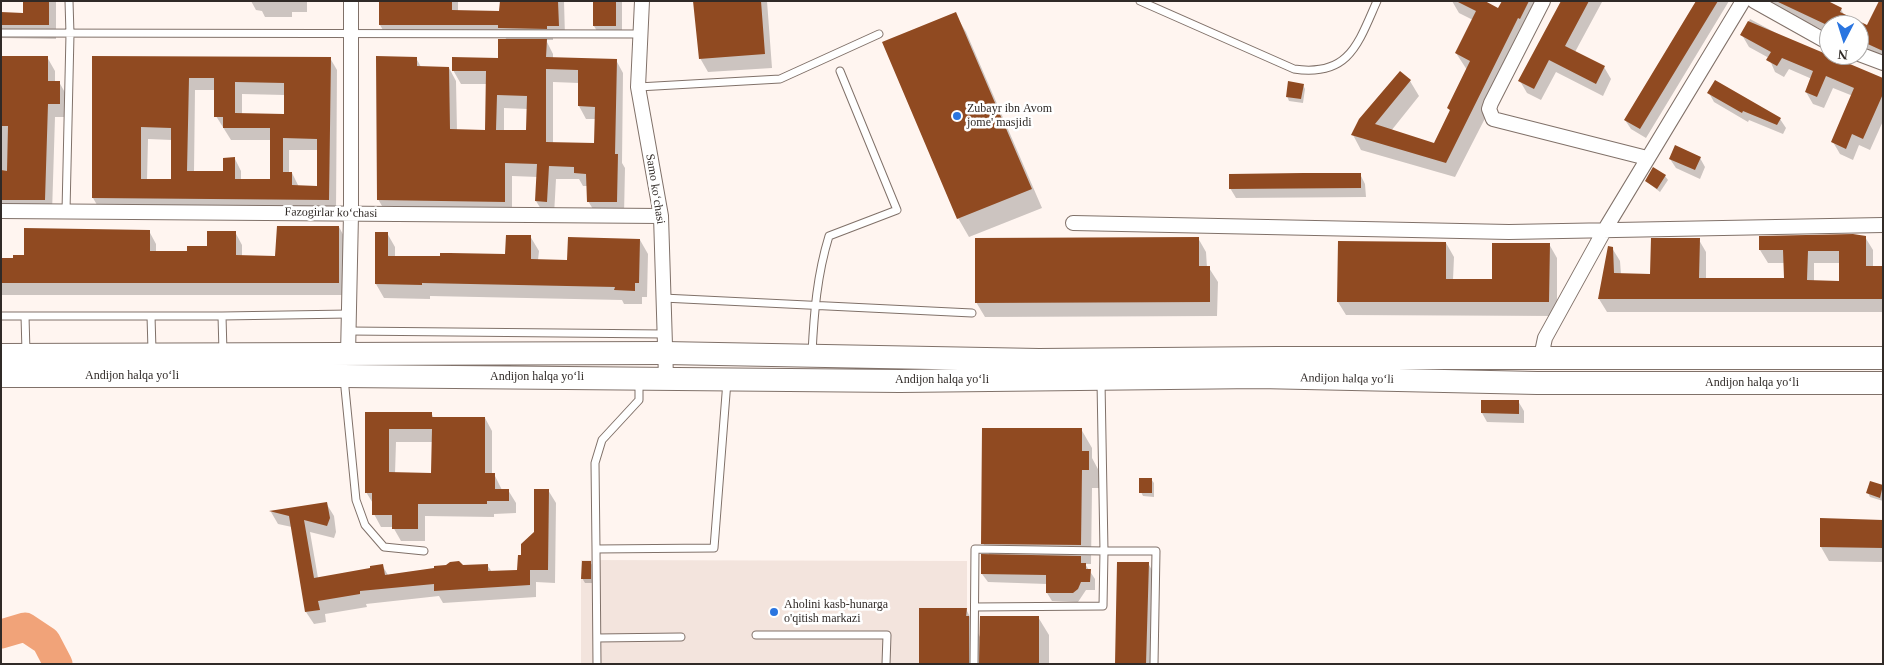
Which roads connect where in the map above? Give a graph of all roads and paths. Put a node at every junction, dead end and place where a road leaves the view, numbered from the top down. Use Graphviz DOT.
graph roads {
  1 [pos="69,1"];
  2 [pos="351,1"];
  3 [pos="642,1"];
  4 [pos="1140,1"];
  5 [pos="1377,1"];
  6 [pos="1543,1"];
  7 [pos="1743,1"];
  8 [pos="1754,1"];
  9 [pos="1,33"];
  10 [pos="70,34"];
  11 [pos="352,34"];
  12 [pos="641,34"];
  13 [pos="879,34"];
  14 [pos="1819,37"];
  15 [pos="1869,58"];
  16 [pos="1883,63"];
  17 [pos="840,71"];
  18 [pos="638,87"];
  19 [pos="1647,158"];
  20 [pos="1,211"];
  21 [pos="66,211"];
  22 [pos="351,214"];
  23 [pos="661,216"];
  24 [pos="1073,222"];
  25 [pos="1883,225"];
  26 [pos="1604,231"];
  27 [pos="663,298"];
  28 [pos="814,305"];
  29 [pos="972,313"];
  30 [pos="349,314"];
  31 [pos="1,316"];
  32 [pos="25,316"];
  33 [pos="151,316"];
  34 [pos="222,316"];
  35 [pos="348,331"];
  36 [pos="665,343"];
  37 [pos="1,355"];
  38 [pos="26,355"];
  39 [pos="152,355"];
  40 [pos="223,355"];
  41 [pos="812,356"];
  42 [pos="1541,357"];
  43 [pos="1883,358"];
  44 [pos="346,365"];
  45 [pos="1,376"];
  46 [pos="639,378"];
  47 [pos="666,378"];
  48 [pos="727,378"];
  49 [pos="1101,379"];
  50 [pos="1883,383"];
  51 [pos="596,549"];
  52 [pos="1104,550"];
  53 [pos="424,551"];
  54 [pos="975,607"];
  55 [pos="756,635"];
  56 [pos="681,637"];
  57 [pos="597,638"];
  58 [pos="597,664"];
  59 [pos="886,664"];
  60 [pos="974,664"];
  61 [pos="1154,664"];
  1 -- 10 [label="lane"];
  2 -- 11 [label="street"];
  3 -- 12 [label="street, Samo koʻchasi"];
  4 -- 5 [label="lane"];
  6 -- 19 [label="street"];
  7 -- 19 [label="street"];
  8 -- 14 [label="street"];
  9 -- 10 [label="lane"];
  10 -- 11 [label="lane"];
  10 -- 21 [label="lane"];
  11 -- 12 [label="lane"];
  11 -- 22 [label="street"];
  12 -- 18 [label="street, Samo koʻchasi"];
  13 -- 18 [label="lane"];
  15 -- 16 [label="street"];
  17 -- 28 [label="lane"];
  18 -- 23 [label="street, Samo koʻchasi"];
  19 -- 26 [label="street"];
  20 -- 21 [label="street, Fazogirlar koʻchasi"];
  21 -- 22 [label="street, Fazogirlar koʻchasi"];
  22 -- 23 [label="street, Fazogirlar koʻchasi"];
  22 -- 30 [label="street"];
  23 -- 27 [label="street, Samo koʻchasi"];
  24 -- 26 [label="street"];
  25 -- 26 [label="street"];
  26 -- 42 [label="street"];
  27 -- 28 [label="lane"];
  27 -- 36 [label="street, Samo koʻchasi"];
  28 -- 29 [label="lane"];
  28 -- 41 [label="lane"];
  30 -- 34 [label="lane"];
  30 -- 35 [label="street"];
  31 -- 32 [label="lane"];
  32 -- 33 [label="lane"];
  32 -- 38 [label="lane"];
  33 -- 34 [label="lane"];
  33 -- 39 [label="lane"];
  34 -- 40 [label="lane"];
  35 -- 36 [label="lane"];
  35 -- 44 [label="street"];
  36 -- 41 [label="highway, Andijon halqa yo‘li"];
  36 -- 44 [label="highway, Andijon halqa yo‘li"];
  36 -- 47 [label="street, Samo koʻchasi"];
  37 -- 38 [label="highway, Andijon halqa yo‘li"];
  38 -- 39 [label="highway, Andijon halqa yo‘li"];
  39 -- 40 [label="highway, Andijon halqa yo‘li"];
  40 -- 44 [label="highway, Andijon halqa yo‘li"];
  41 -- 42 [label="highway, Andijon halqa yo‘li"];
  42 -- 43 [label="highway, Andijon halqa yo‘li"];
  44 -- 45 [label="highway, Andijon halqa yo‘li"];
  44 -- 46 [label="highway, Andijon halqa yo‘li"];
  44 -- 53 [label="lane"];
  46 -- 47 [label="highway, Andijon halqa yo‘li"];
  46 -- 51 [label="lane"];
  47 -- 48 [label="highway, Andijon halqa yo‘li"];
  48 -- 49 [label="highway, Andijon halqa yo‘li"];
  48 -- 51 [label="lane"];
  49 -- 50 [label="highway, Andijon halqa yo‘li"];
  49 -- 52 [label="lane"];
  51 -- 57 [label="lane"];
  52 -- 54 [label="lane"];
  52 -- 54 [label="lane"];
  52 -- 61 [label="lane"];
  54 -- 60 [label="lane"];
  55 -- 59 [label="lane"];
  56 -- 57 [label="lane"];
  57 -- 58 [label="lane"];
}
